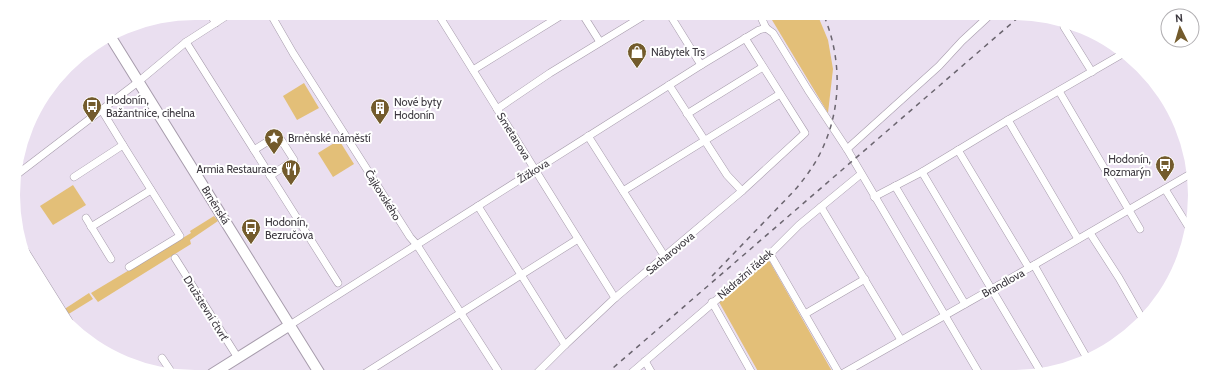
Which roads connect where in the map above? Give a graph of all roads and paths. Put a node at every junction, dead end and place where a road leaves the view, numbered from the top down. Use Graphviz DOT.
graph roads {
  1 [pos="214,20"];
  2 [pos="220,20"];
  3 [pos="274,20"];
  4 [pos="442,20"];
  5 [pos="552,20"];
  6 [pos="585,20"];
  7 [pos="637,20"];
  8 [pos="673,20"];
  9 [pos="762,20"];
  10 [pos="985,20"];
  11 [pos="216,23"];
  12 [pos="1064,27"];
  13 [pos="766,28"];
  14 [pos="745,38"];
  15 [pos="113,40"];
  16 [pos="186,42"];
  17 [pos="600,42"];
  18 [pos="1120,56"];
  19 [pos="701,65"];
  20 [pos="763,67"];
  21 [pos="473,70"];
  22 [pos="1092,72"];
  23 [pos="138,82"];
  24 [pos="669,85"];
  25 [pos="1059,91"];
  26 [pos="780,94"];
  27 [pos="497,109"];
  28 [pos="101,110"];
  29 [pos="687,114"];
  30 [pos="1008,120"];
  31 [pos="588,136"];
  32 [pos="704,142"];
  33 [pos="123,145"];
  34 [pos="846,149"];
  35 [pos="254,150"];
  36 [pos="958,150"];
  37 [pos="535,170"];
  38 [pos="21,171"];
  39 [pos="922,172"];
  40 [pos="861,174"];
  41 [pos="270,176"];
  42 [pos="1187,176"];
  43 [pos="74,177"];
  44 [pos="895,186"];
  45 [pos="1165,189"];
  46 [pos="152,190"];
  47 [pos="623,191"];
  48 [pos="742,191"];
  49 [pos="874,197"];
  50 [pos="478,206"];
  51 [pos="821,207"];
  52 [pos="1130,209"];
  53 [pos="86,218"];
  54 [pos="1186,223"];
  55 [pos="91,227"];
  56 [pos="1140,229"];
  57 [pos="1090,233"];
  58 [pos="578,239"];
  59 [pos="1078,239"];
  60 [pos="417,245"];
  61 [pos="770,254"];
  62 [pos="665,257"];
  63 [pos="175,258"];
  64 [pos="111,259"];
  65 [pos="129,267"];
  66 [pos="1031,267"];
  67 [pos="37,269"];
  68 [pos="522,275"];
  69 [pos="865,279"];
  70 [pos="338,283"];
  71 [pos="992,289"];
  72 [pos="615,298"];
  73 [pos="712,302"];
  74 [pos="965,304"];
  75 [pos="58,305"];
  76 [pos="462,314"];
  77 [pos="805,314"];
  78 [pos="945,315"];
  79 [pos="1140,315"];
  80 [pos="290,325"];
  81 [pos="901,340"];
  82 [pos="565,345"];
  83 [pos="1085,355"];
  84 [pos="162,358"];
  85 [pos="238,358"];
  86 [pos="645,361"];
  87 [pos="168,368"];
  88 [pos="1039,368"];
  89 [pos="218,370"];
  90 [pos="318,370"];
  91 [pos="371,370"];
  92 [pos="497,370"];
  93 [pos="540,370"];
  94 [pos="634,370"];
  95 [pos="650,370"];
  96 [pos="750,370"];
  97 [pos="837,370"];
  98 [pos="849,370"];
  99 [pos="977,370"];
  1 -- 11 [label="street"];
  2 -- 11 [label="street"];
  3 -- 60 [label="street, Čajkovského"];
  4 -- 21 [label="street, Smetanova"];
  5 -- 21 [label="street"];
  6 -- 17 [label="street"];
  7 -- 17 [label="street"];
  8 -- 19 [label="street"];
  9 -- 13 [label="street"];
  10 -- 34 [label="street"];
  11 -- 16 [label="street"];
  12 -- 22 [label="street"];
  13 -- 14 [label="street, Žižkova"];
  13 -- 34 [label="street"];
  14 -- 19 [label="street, Žižkova"];
  14 -- 20 [label="street"];
  15 -- 23 [label="main road, Brněnská"];
  16 -- 23 [label="street"];
  16 -- 35 [label="street"];
  17 -- 27 [label="street"];
  18 -- 22 [label="street"];
  19 -- 24 [label="street, Žižkova"];
  20 -- 26 [label="street"];
  20 -- 29 [label="street"];
  21 -- 27 [label="street, Smetanova"];
  22 -- 25 [label="street"];
  23 -- 28 [label="street"];
  23 -- 80 [label="main road, Brněnská"];
  24 -- 29 [label="street"];
  24 -- 31 [label="street, Žižkova"];
  25 -- 30 [label="street"];
  25 -- 52 [label="street"];
  26 -- 32 [label="street"];
  26 -- 48 [label="street, Sacharovova"];
  27 -- 37 [label="street, Smetanova"];
  28 -- 33 [label="street"];
  28 -- 38 [label="street"];
  29 -- 32 [label="street"];
  30 -- 36 [label="street"];
  30 -- 59 [label="street"];
  31 -- 37 [label="street, Žižkova"];
  31 -- 47 [label="street"];
  32 -- 47 [label="street"];
  32 -- 48 [label="street"];
  33 -- 43 [label="street"];
  33 -- 46 [label="street"];
  34 -- 40 [label="street"];
  35 -- 41 [label="street"];
  35 -- 41 [label="street"];
  36 -- 39 [label="street"];
  36 -- 66 [label="street"];
  37 -- 50 [label="street, Žižkova"];
  37 -- 58 [label="street, Smetanova"];
  39 -- 44 [label="street"];
  39 -- 71 [label="street"];
  40 -- 49 [label="street"];
  40 -- 51 [label="street, Nádražní řádek"];
  41 -- 70 [label="street"];
  42 -- 45 [label="street, Brandlova"];
  44 -- 49 [label="street"];
  44 -- 74 [label="street"];
  45 -- 52 [label="street, Brandlova"];
  45 -- 54 [label="street"];
  46 -- 55 [label="street"];
  46 -- 65 [label="street"];
  47 -- 62 [label="street"];
  48 -- 62 [label="street, Sacharovova"];
  49 -- 78 [label="street"];
  50 -- 60 [label="street, Žižkova"];
  50 -- 68 [label="street"];
  51 -- 61 [label="street, Nádražní řádek"];
  51 -- 69 [label="street"];
  52 -- 56 [label="street"];
  52 -- 57 [label="street, Brandlova"];
  53 -- 55 [label="street"];
  55 -- 64 [label="street"];
  57 -- 59 [label="street, Brandlova"];
  57 -- 79 [label="street"];
  58 -- 68 [label="street"];
  58 -- 72 [label="street, Smetanova"];
  59 -- 66 [label="street, Brandlova"];
  60 -- 76 [label="street, Čajkovského"];
  60 -- 80 [label="street, Žižkova"];
  61 -- 73 [label="street, Nádražní řádek"];
  61 -- 77 [label="street"];
  62 -- 72 [label="street, Sacharovova"];
  63 -- 85 [label="street, Družstevní čtvrť"];
  66 -- 71 [label="street, Brandlova"];
  66 -- 83 [label="street"];
  67 -- 75 [label="street"];
  68 -- 76 [label="street"];
  68 -- 82 [label="street"];
  69 -- 77 [label="street"];
  69 -- 81 [label="street"];
  71 -- 74 [label="street, Brandlova"];
  71 -- 88 [label="street"];
  72 -- 82 [label="street, Sacharovova"];
  73 -- 86 [label="street, Nádražní řádek"];
  73 -- 96 [label="street"];
  74 -- 78 [label="street, Brandlova"];
  76 -- 91 [label="street"];
  76 -- 92 [label="street, Čajkovského"];
  77 -- 97 [label="street"];
  78 -- 81 [label="street, Brandlova"];
  78 -- 99 [label="street"];
  80 -- 85 [label="main road"];
  80 -- 90 [label="main road, Brněnská"];
  81 -- 98 [label="street, Brandlova"];
  82 -- 93 [label="street, Sacharovova"];
  84 -- 87 [label="street"];
  85 -- 89 [label="main road"];
  86 -- 94 [label="street, Nádražní řádek"];
  86 -- 95 [label="street"];
}
